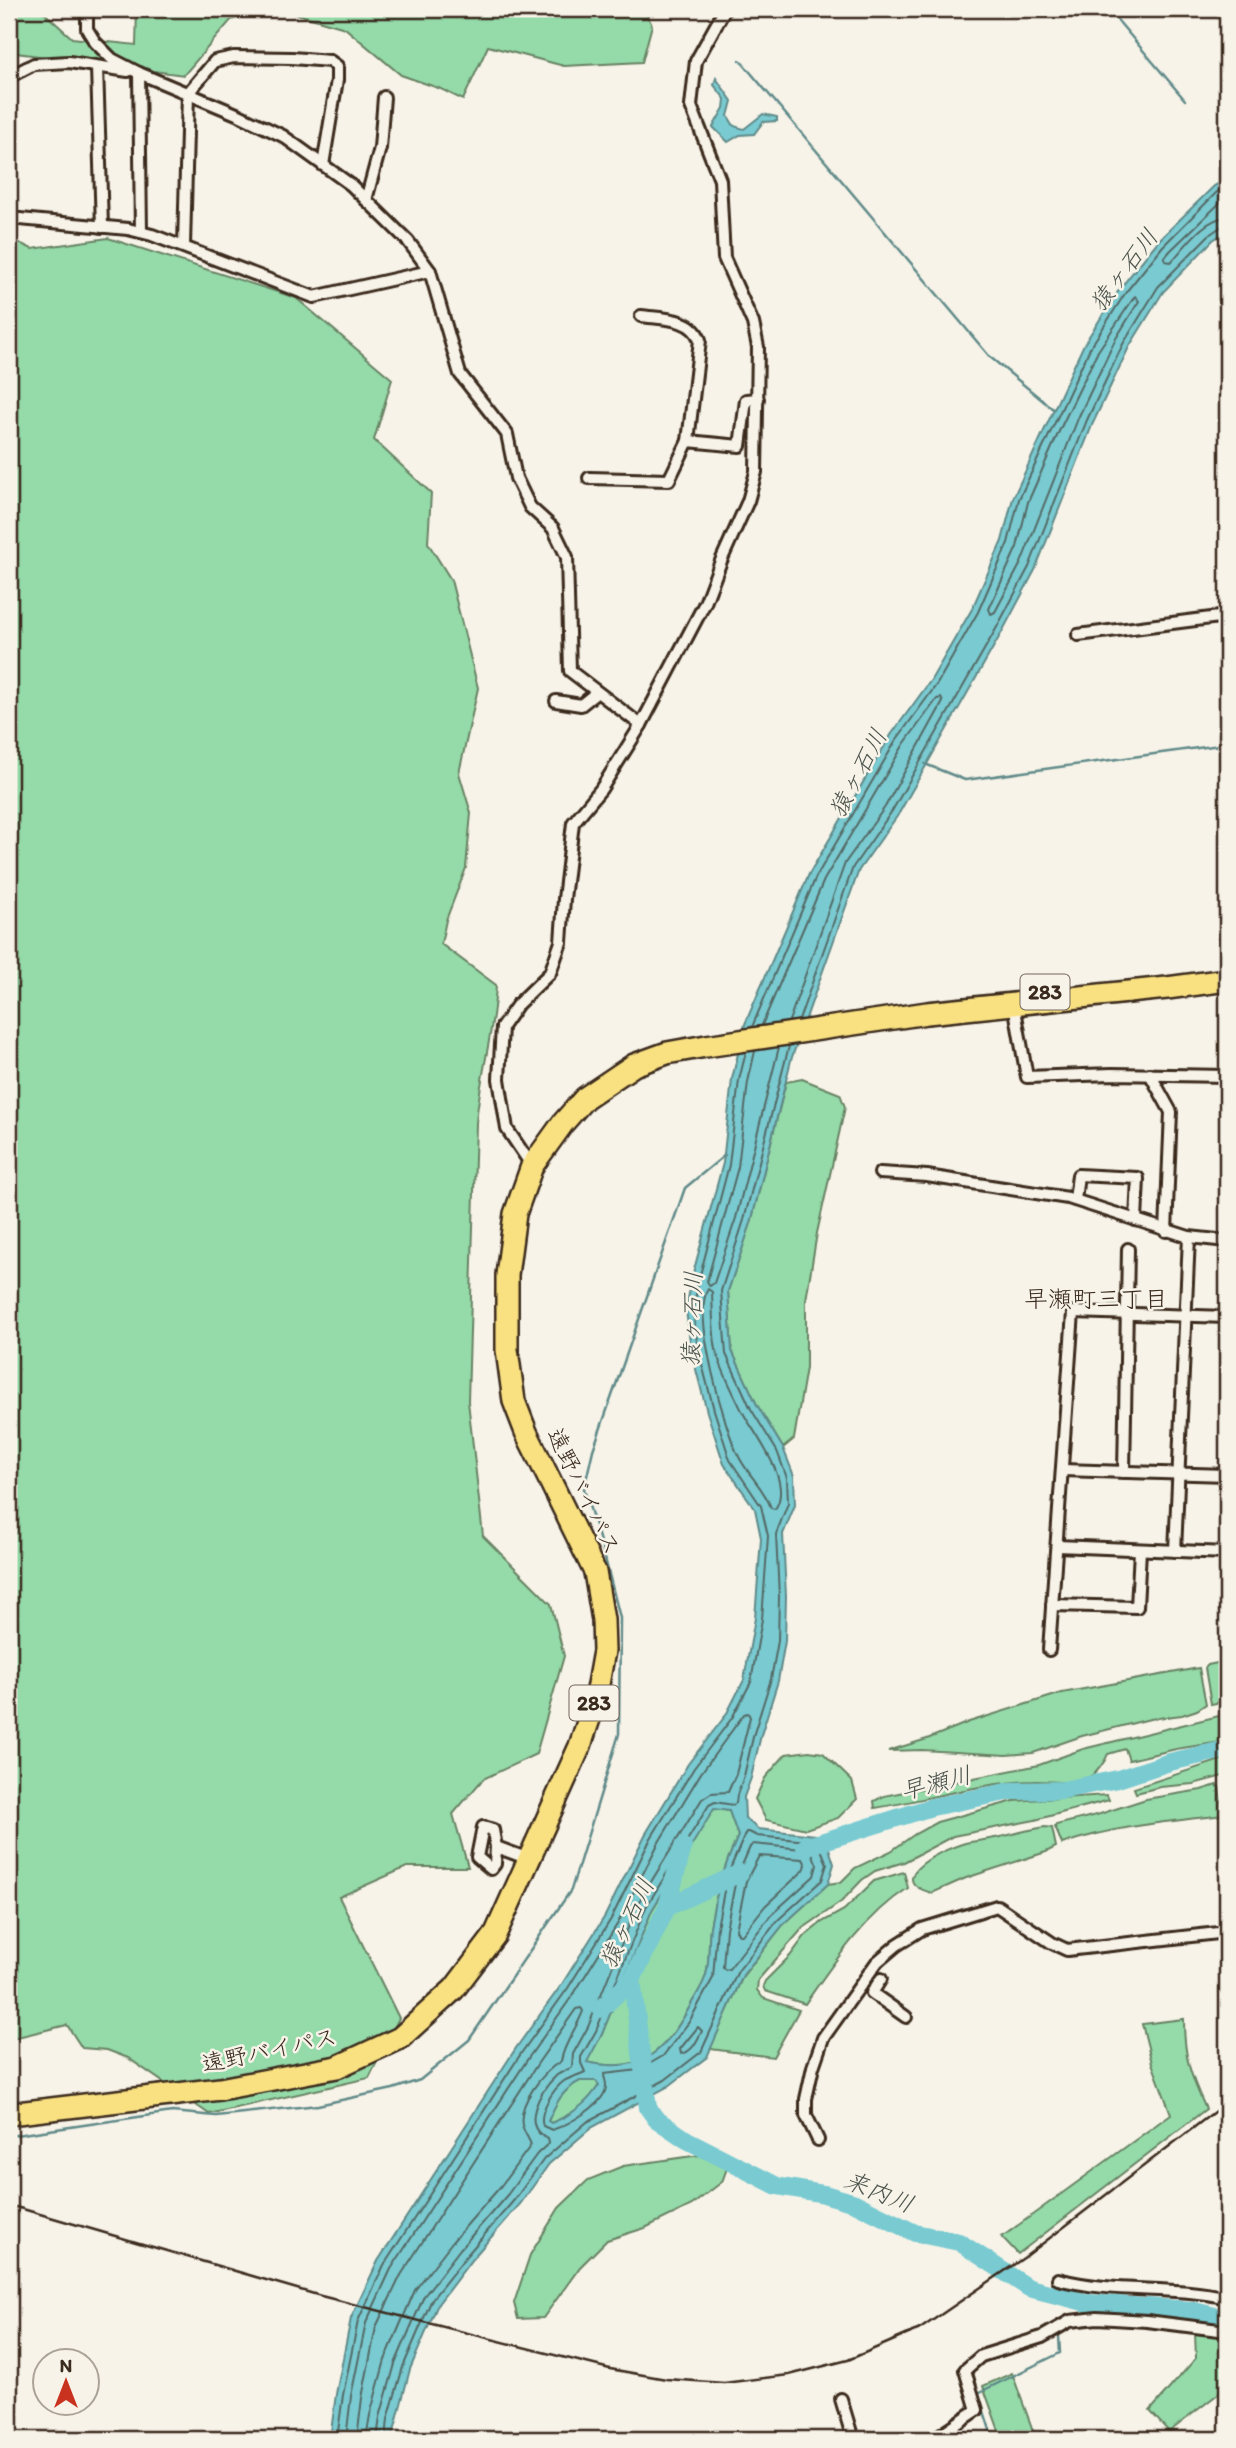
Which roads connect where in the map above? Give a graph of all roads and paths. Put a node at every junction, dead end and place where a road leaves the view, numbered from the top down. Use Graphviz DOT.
graph roads {
  1 [pos="87,9"];
  2 [pos="725,9"];
  3 [pos="97,66"];
  4 [pos="139,73"];
  5 [pos="9,77"];
  6 [pos="188,93"];
  7 [pos="384,97"];
  8 [pos="323,165"];
  9 [pos="366,200"];
  10 [pos="9,218"];
  11 [pos="102,227"];
  12 [pos="141,232"];
  13 [pos="184,246"];
  14 [pos="430,271"];
  15 [pos="641,316"];
  16 [pos="758,399"];
  17 [pos="688,441"];
  18 [pos="589,478"];
  19 [pos="1227,616"];
  20 [pos="1078,635"];
  21 [pos="596,693"];
  22 [pos="556,701"];
  23 [pos="641,725"];
  24 [pos="1227,966"];
  25 [pos="1227,979"];
  26 [pos="1014,1004"];
  27 [pos="927,1013"];
  28 [pos="1150,1074"];
  29 [pos="1227,1076"];
  30 [pos="533,1166"];
  31 [pos="880,1173"];
  32 [pos="1075,1200"];
  33 [pos="1136,1220"];
  34 [pos="1166,1231"];
  35 [pos="1189,1237"];
  36 [pos="1227,1241"];
  37 [pos="1128,1250"];
  38 [pos="1127,1314"];
  39 [pos="1185,1316"];
  40 [pos="1227,1317"];
  41 [pos="1062,1471"];
  42 [pos="1124,1472"];
  43 [pos="1178,1474"];
  44 [pos="1227,1475"];
  45 [pos="1056,1546"];
  46 [pos="1140,1550"];
  47 [pos="1175,1551"];
  48 [pos="1227,1553"];
  49 [pos="1052,1605"];
  50 [pos="1049,1650"];
  51 [pos="496,1847"];
  52 [pos="529,1859"];
  53 [pos="1227,1932"];
  54 [pos="881,1979"];
  55 [pos="906,2017"];
  56 [pos="9,2114"];
  57 [pos="818,2140"];
  58 [pos="1058,2279"];
  59 [pos="1227,2298"];
  60 [pos="1227,2330"];
  61 [pos="841,2399"];
  62 [pos="853,2439"];
  63 [pos="934,2439"];
  1 -- 4 [label="street"];
  2 -- 16 [label="street"];
  3 -- 4 [label="street"];
  3 -- 5 [label="street"];
  3 -- 11 [label="street"];
  4 -- 6 [label="street"];
  4 -- 12 [label="street"];
  6 -- 8 [label="street"];
  6 -- 8 [label="street"];
  6 -- 13 [label="street"];
  7 -- 9 [label="street"];
  8 -- 9 [label="street"];
  9 -- 14 [label="street"];
  10 -- 11 [label="street"];
  11 -- 12 [label="street"];
  12 -- 13 [label="street"];
  13 -- 14 [label="street"];
  14 -- 21 [label="street"];
  15 -- 17 [label="street"];
  16 -- 17 [label="street"];
  16 -- 23 [label="street"];
  17 -- 18 [label="street"];
  19 -- 20 [label="street"];
  21 -- 22 [label="street"];
  21 -- 23 [label="street"];
  23 -- 30 [label="street"];
  24 -- 27 [label="highway, 遠野バイパス / 283"];
  25 -- 26 [label="highway, 遠野バイパス / 283"];
  26 -- 27 [label="highway, 遠野バイパス / 283"];
  26 -- 28 [label="street"];
  27 -- 30 [label="highway, 遠野バイパス / 283"];
  28 -- 29 [label="street"];
  28 -- 34 [label="street"];
  30 -- 52 [label="highway, 遠野バイパス / 283"];
  31 -- 32 [label="street"];
  32 -- 33 [label="street"];
  32 -- 33 [label="street"];
  33 -- 34 [label="street"];
  34 -- 35 [label="street"];
  35 -- 36 [label="street"];
  35 -- 39 [label="street"];
  37 -- 38 [label="street"];
  38 -- 39 [label="street"];
  38 -- 41 [label="street"];
  38 -- 42 [label="street"];
  39 -- 40 [label="street"];
  39 -- 43 [label="street"];
  41 -- 42 [label="street"];
  41 -- 45 [label="street"];
  42 -- 43 [label="street"];
  43 -- 44 [label="street"];
  43 -- 47 [label="street"];
  45 -- 46 [label="street"];
  45 -- 49 [label="street"];
  46 -- 47 [label="street"];
  46 -- 49 [label="street"];
  47 -- 48 [label="street"];
  49 -- 50 [label="street"];
  51 -- 52 [label="street"];
  52 -- 56 [label="highway, 遠野バイパス / 283"];
  53 -- 57 [label="street"];
  54 -- 55 [label="street"];
  58 -- 59 [label="street"];
  60 -- 63 [label="street"];
  61 -- 62 [label="street"];
}
